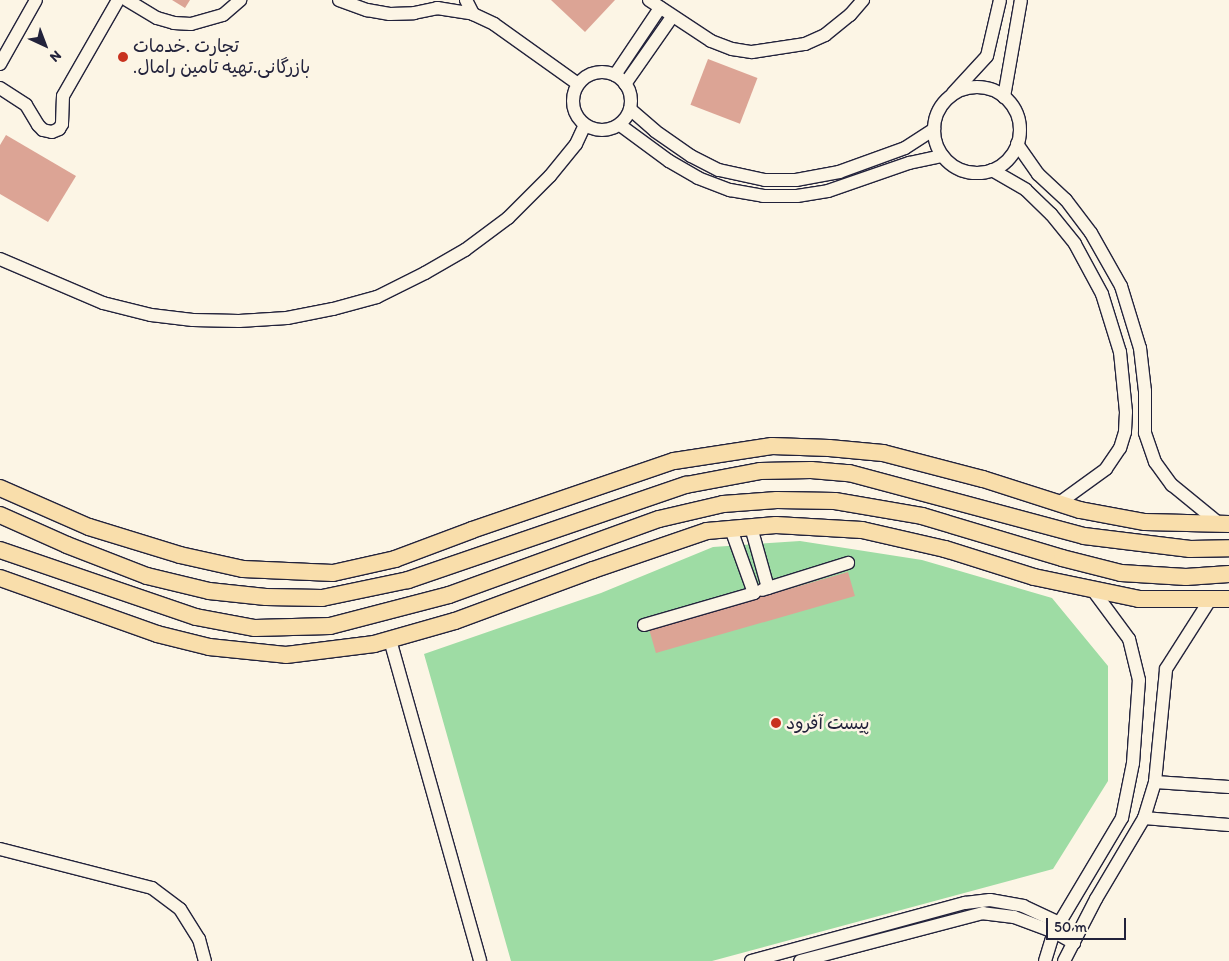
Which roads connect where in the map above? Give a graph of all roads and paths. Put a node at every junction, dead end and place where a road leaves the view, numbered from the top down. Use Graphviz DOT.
graph roads {
  1 [pos="118,0"];
  2 [pos="127,0"];
  3 [pos="240,0"];
  4 [pos="339,0"];
  5 [pos="424,0"];
  6 [pos="466,0"];
  7 [pos="649,0"];
  8 [pos="862,0"];
  9 [pos="1000,0"];
  10 [pos="1021,0"];
  11 [pos="34,1"];
  12 [pos="667,9"];
  13 [pos="414,13"];
  14 [pos="473,14"];
  15 [pos="0,64"];
  16 [pos="615,75"];
  17 [pos="578,84"];
  18 [pos="625,84"];
  19 [pos="0,88"];
  20 [pos="1004,97"];
  21 [pos="947,99"];
  22 [pos="630,109"];
  23 [pos="585,125"];
  24 [pos="620,125"];
  25 [pos="934,129"];
  26 [pos="1017,144"];
  27 [pos="942,156"];
  28 [pos="992,170"];
  29 [pos="0,259"];
  30 [pos="0,488"];
  31 [pos="1059,503"];
  32 [pos="0,515"];
  33 [pos="1225,524"];
  34 [pos="751,527"];
  35 [pos="731,529"];
  36 [pos="1229,548"];
  37 [pos="0,550"];
  38 [pos="848,563"];
  39 [pos="1229,574"];
  40 [pos="0,578"];
  41 [pos="768,588"];
  42 [pos="1092,589"];
  43 [pos="754,593"];
  44 [pos="1229,599"];
  45 [pos="1210,600"];
  46 [pos="644,625"];
  47 [pos="390,640"];
  48 [pos="1155,782"];
  49 [pos="1229,787"];
  50 [pos="1144,818"];
  51 [pos="1229,825"];
  52 [pos="0,848"];
  53 [pos="1057,927"];
  54 [pos="1074,943"];
  55 [pos="205,961"];
  56 [pos="480,961"];
  57 [pos="751,961"];
  58 [pos="800,961"];
  59 [pos="1045,961"];
  60 [pos="1064,961"];
  1 -- 19 [label="street"];
  2 -- 3 [label="street"];
  4 -- 13 [label="street"];
  5 -- 13 [label="street"];
  6 -- 14 [label="street"];
  7 -- 12 [label="street"];
  8 -- 12 [label="street"];
  9 -- 21 [label="street"];
  10 -- 20 [label="street"];
  11 -- 15 [label="street"];
  12 -- 16 [label="street"];
  12 -- 18 [label="street"];
  13 -- 14 [label="street"];
  14 -- 17 [label="street"];
  16 -- 17 [label="street"];
  16 -- 18 [label="street"];
  17 -- 23 [label="street"];
  18 -- 22 [label="street"];
  20 -- 21 [label="street"];
  20 -- 26 [label="street"];
  21 -- 25 [label="street"];
  22 -- 24 [label="street"];
  22 -- 25 [label="street"];
  23 -- 24 [label="street"];
  23 -- 29 [label="street"];
  24 -- 27 [label="street"];
  25 -- 27 [label="street"];
  26 -- 28 [label="street"];
  26 -- 33 [label="street"];
  27 -- 28 [label="street"];
  28 -- 31 [label="street"];
  30 -- 31 [label="main road"];
  31 -- 33 [label="main road"];
  32 -- 36 [label="main road"];
  34 -- 35 [label="main road"];
  34 -- 41 [label="street"];
  34 -- 42 [label="main road"];
  35 -- 43 [label="street"];
  35 -- 47 [label="main road"];
  37 -- 39 [label="main road"];
  38 -- 41 [label="street"];
  40 -- 47 [label="main road"];
  41 -- 43 [label="street"];
  42 -- 45 [label="main road"];
  42 -- 53 [label="street"];
  43 -- 46 [label="street"];
  44 -- 45 [label="main road"];
  45 -- 48 [label="street"];
  47 -- 56 [label="street"];
  48 -- 49 [label="street"];
  48 -- 50 [label="street"];
  50 -- 51 [label="street"];
  50 -- 54 [label="street"];
  52 -- 55 [label="street"];
  53 -- 54 [label="street"];
  53 -- 57 [label="street"];
  53 -- 58 [label="street"];
  53 -- 59 [label="street"];
  54 -- 60 [label="street"];
}
